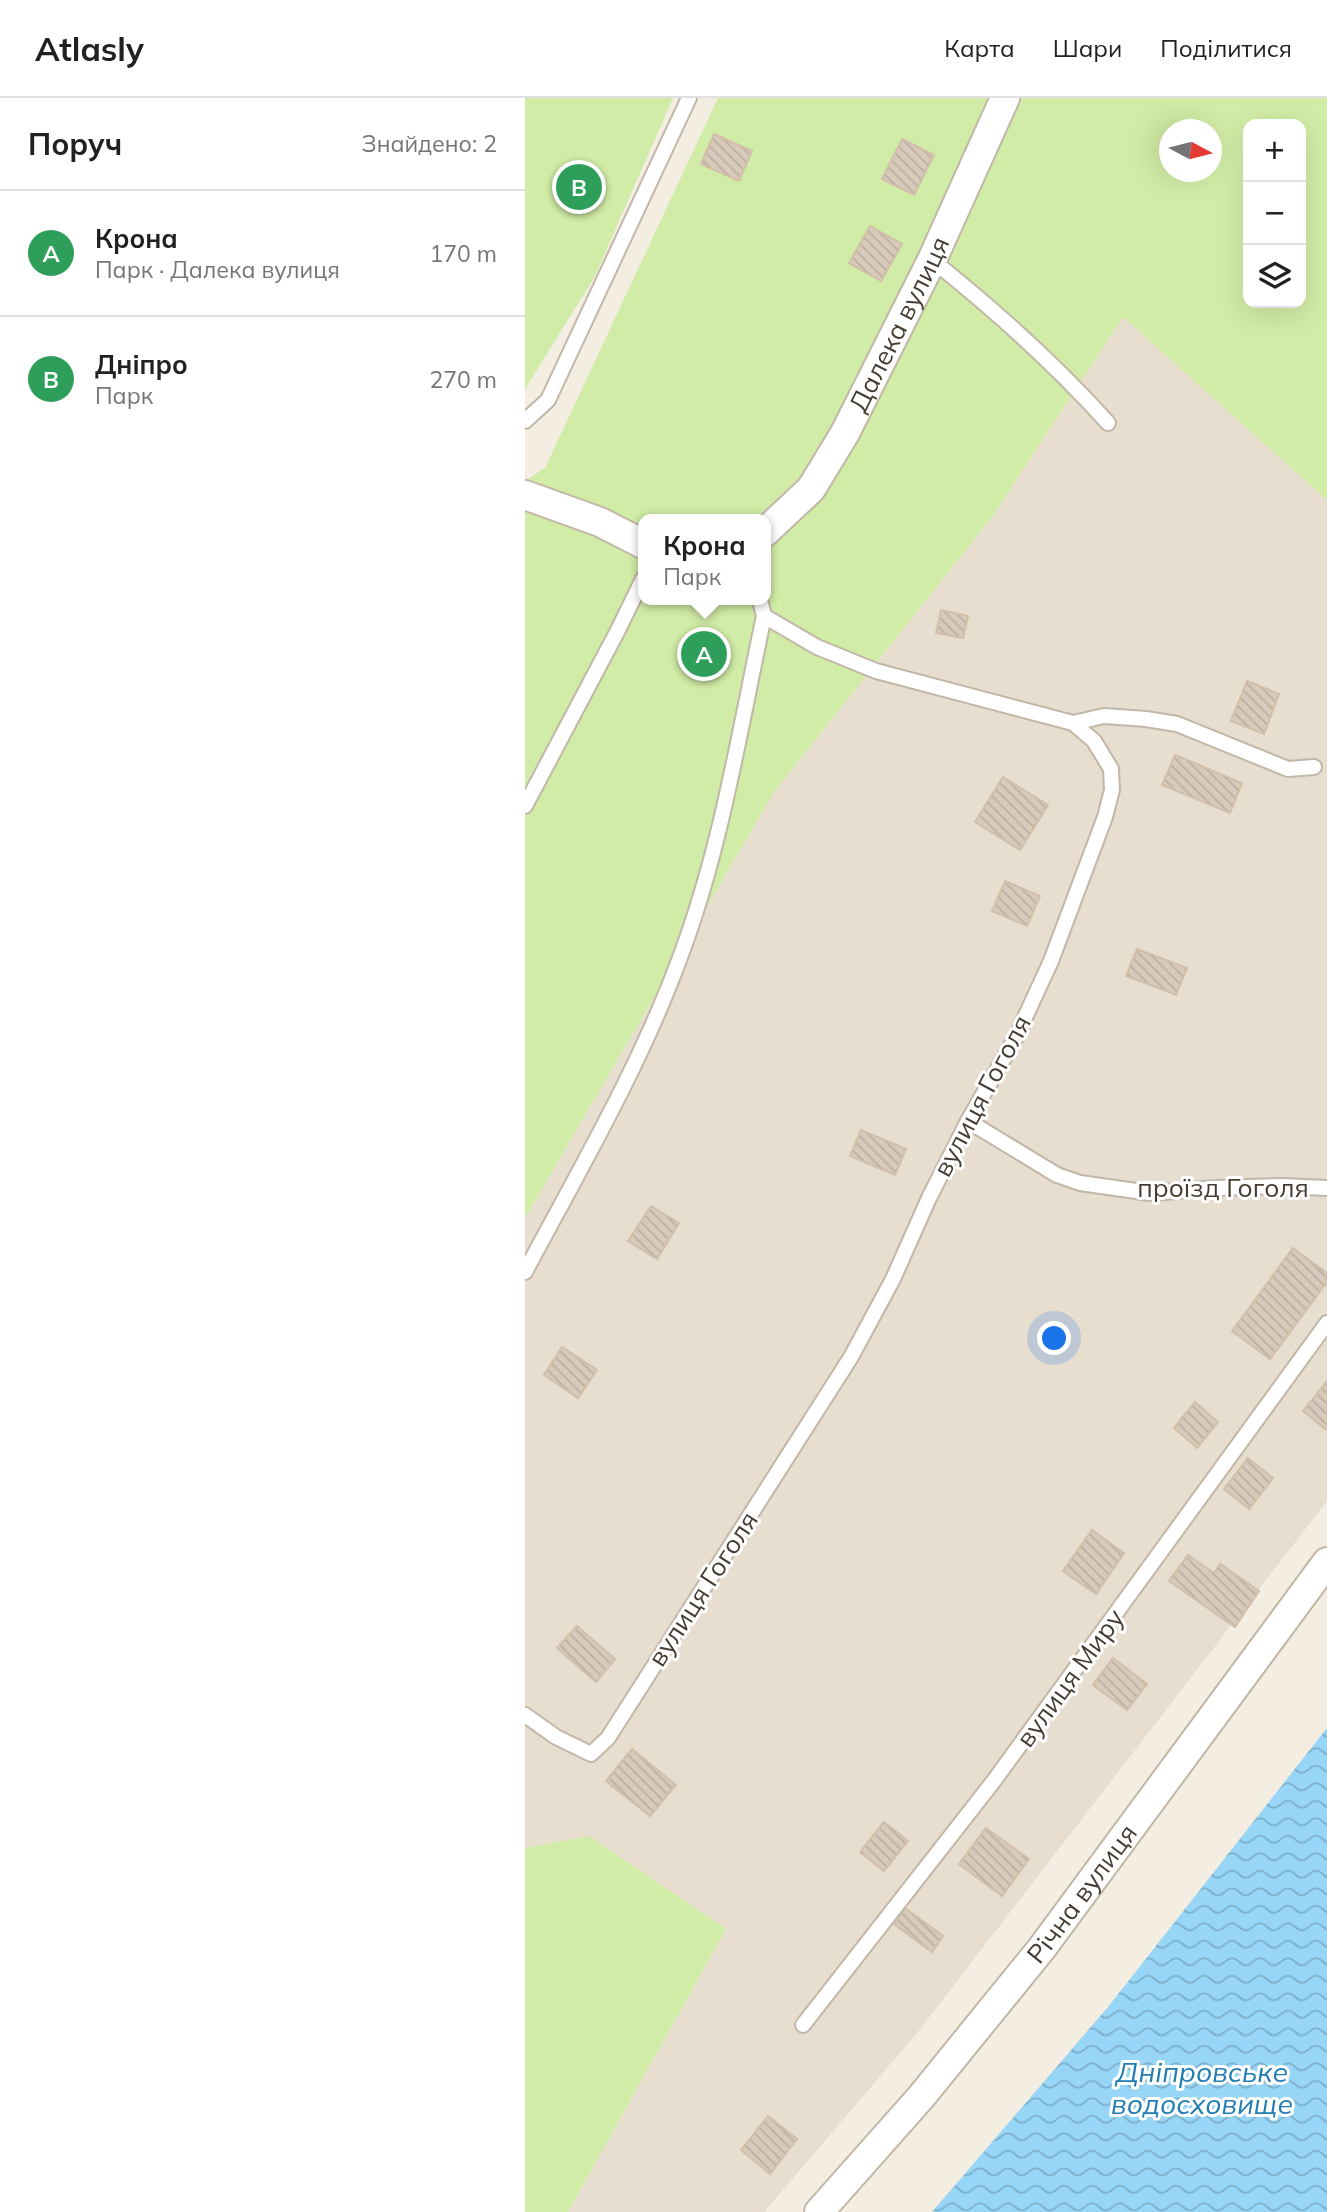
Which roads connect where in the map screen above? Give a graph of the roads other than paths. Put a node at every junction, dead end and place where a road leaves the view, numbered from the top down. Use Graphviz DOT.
graph roads {
  1 [pos="689,98"];
  2 [pos="1005,98"];
  3 [pos="932,260"];
  4 [pos="525,421"];
  5 [pos="1108,422"];
  6 [pos="525,495"];
  7 [pos="771,526"];
  8 [pos="638,541"];
  9 [pos="638,589"];
  10 [pos="761,605"];
  11 [pos="764,616"];
  12 [pos="1073,723"];
  13 [pos="1314,767"];
  14 [pos="525,806"];
  15 [pos="968,1121"];
  16 [pos="1327,1188"];
  17 [pos="525,1272"];
  18 [pos="1327,1324"];
  19 [pos="1327,1562"];
  20 [pos="525,1714"];
  21 [pos="803,2025"];
  22 [pos="818,2212"];
  1 -- 4 [label="lane"];
  2 -- 3 [label="street, Далека вулиця"];
  3 -- 5 [label="lane"];
  3 -- 7 [label="street, Далека вулиця"];
  6 -- 8 [label="street"];
  9 -- 14 [label="lane"];
  10 -- 11 [label="lane"];
  11 -- 12 [label="lane, вулиця Гоголя"];
  11 -- 17 [label="lane"];
  12 -- 13 [label="lane"];
  12 -- 15 [label="lane, вулиця Гоголя"];
  15 -- 16 [label="lane, проїзд Гоголя"];
  15 -- 20 [label="lane, вулиця Гоголя"];
  18 -- 21 [label="lane, вулиця Миру"];
  19 -- 22 [label="street, Річна вулиця"];
}
